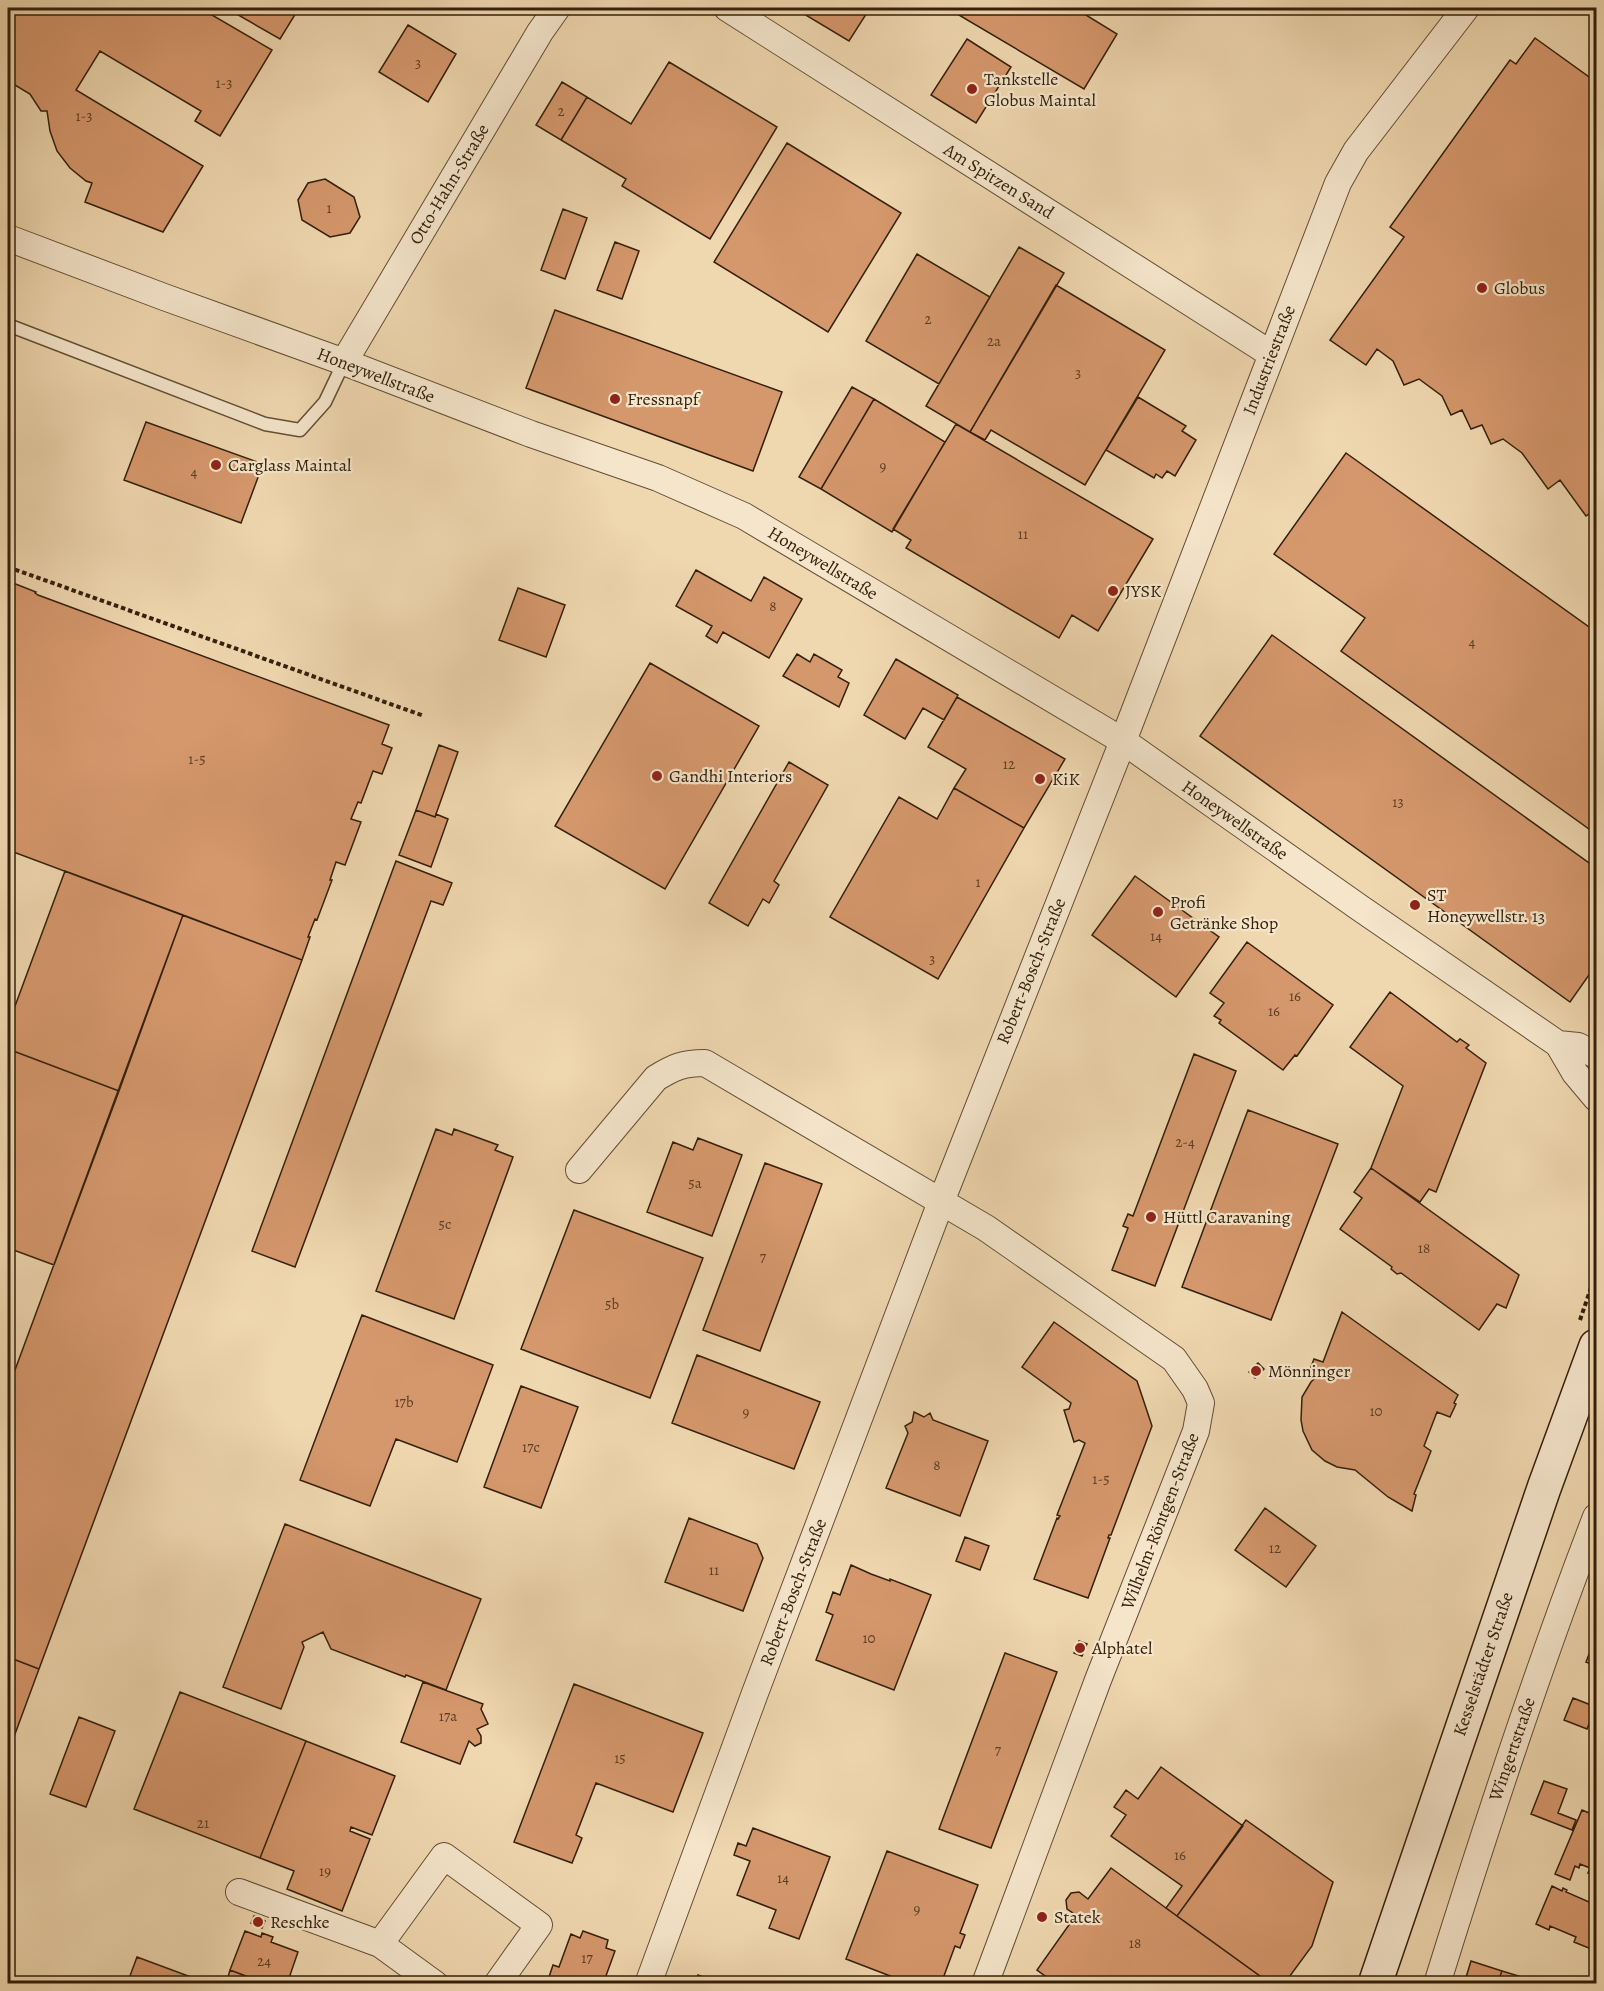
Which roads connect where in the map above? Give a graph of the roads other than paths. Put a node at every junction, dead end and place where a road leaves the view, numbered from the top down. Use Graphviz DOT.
graph roads {
  1 [pos="557,8"];
  2 [pos="726,8"];
  3 [pos="1466,8"];
  4 [pos="8,238"];
  5 [pos="8,326"];
  6 [pos="1271,354"];
  7 [pos="344,362"];
  8 [pos="1123,741"];
  9 [pos="1558,1044"];
  10 [pos="1596,1055"];
  11 [pos="1596,1099"];
  12 [pos="579,1170"];
  13 [pos="941,1202"];
  14 [pos="1596,1346"];
  15 [pos="1596,1517"];
  16 [pos="239,1892"];
  17 [pos="380,1944"];
  18 [pos="435,1983"];
  19 [pos="497,1983"];
  20 [pos="648,1983"];
  21 [pos="985,1983"];
  22 [pos="1375,1983"];
  23 [pos="1437,1983"];
  1 -- 7 [label="street, Otto-Hahn-Straße"];
  2 -- 6 [label="street, Am Spitzen Sand"];
  3 -- 6 [label="street, Industriestraße"];
  4 -- 7 [label="street, Honeywellstraße"];
  5 -- 7 [label="lane"];
  6 -- 8 [label="street, Industriestraße"];
  7 -- 8 [label="street, Honeywellstraße"];
  8 -- 9 [label="street, Honeywellstraße"];
  8 -- 13 [label="street, Robert-Bosch-Straße"];
  9 -- 10 [label="street, Honeywellstraße"];
  9 -- 11 [label="street, Honeywellstraße"];
  12 -- 13 [label="street"];
  13 -- 20 [label="street, Robert-Bosch-Straße"];
  13 -- 21 [label="street, Wilhelm-Röntgen-Straße"];
  14 -- 22 [label="main road, Kesselstädter Straße"];
  15 -- 23 [label="street, Wingertstraße"];
  16 -- 17 [label="street"];
  17 -- 18 [label="street"];
  17 -- 19 [label="street"];
}
